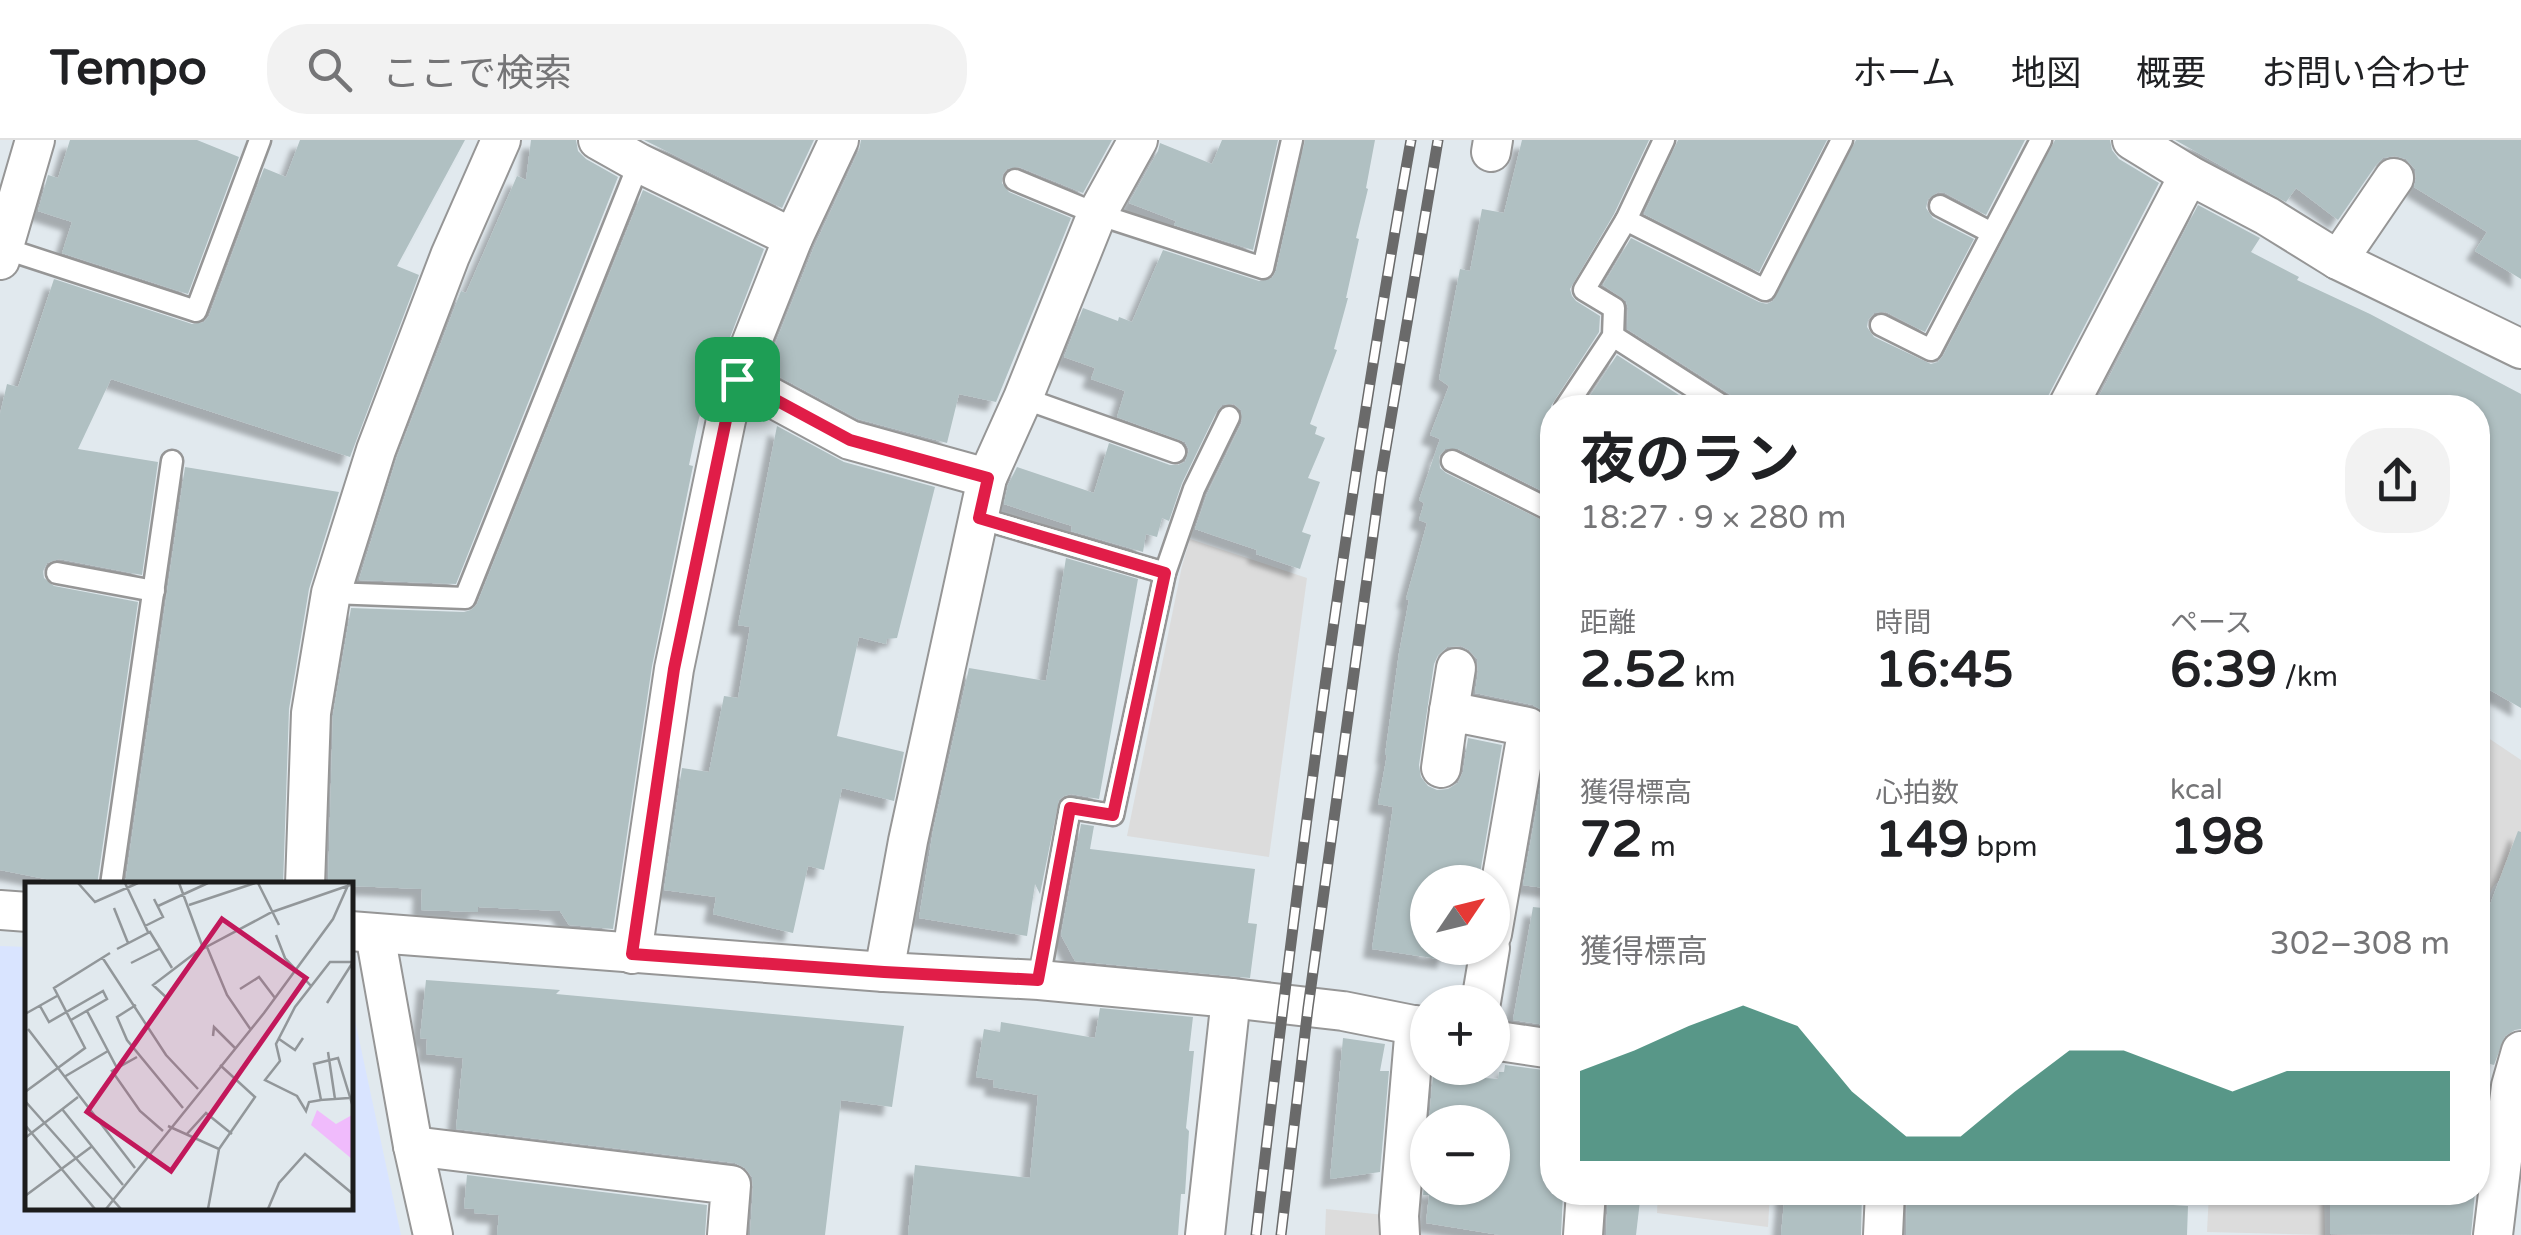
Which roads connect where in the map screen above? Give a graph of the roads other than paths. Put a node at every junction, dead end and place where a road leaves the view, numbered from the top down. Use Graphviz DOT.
graph roads {
  1 [pos="34,140"];
  2 [pos="260,140"];
  3 [pos="502,140"];
  4 [pos="598,140"];
  5 [pos="840,140"];
  6 [pos="1138,140"];
  7 [pos="1292,140"];
  8 [pos="1664,140"];
  9 [pos="1842,140"];
  10 [pos="2041,140"];
  11 [pos="2141,142"];
  12 [pos="639,164"];
  13 [pos="2188,175"];
  14 [pos="2394,178"];
  15 [pos="1014,180"];
  16 [pos="1940,206"];
  17 [pos="1097,214"];
  18 [pos="1626,220"];
  19 [pos="1992,232"];
  20 [pos="793,238"];
  21 [pos="2,254"];
  22 [pos="2338,260"];
  23 [pos="1882,325"];
  24 [pos="1613,336"];
  25 [pos="2521,349"];
  26 [pos="737,379"];
  27 [pos="1574,395"];
  28 [pos="1705,395"];
  29 [pos="2073,395"];
  30 [pos="1024,398"];
  31 [pos="1229,417"];
  32 [pos="1176,452"];
  33 [pos="172,461"];
  34 [pos="1452,461"];
  35 [pos="988,478"];
  36 [pos="1540,505"];
  37 [pos="979,518"];
  38 [pos="1165,573"];
  39 [pos="57,574"];
  40 [pos="154,591"];
  41 [pos="331,593"];
  42 [pos="1456,668"];
  43 [pos="1449,711"];
  44 [pos="1540,721"];
  45 [pos="1441,768"];
  46 [pos="1508,865"];
  47 [pos="112,882"];
  48 [pos="304,882"];
  49 [pos="0,910"];
  50 [pos="25,912"];
  51 [pos="362,933"];
  52 [pos="632,954"];
  53 [pos="884,972"];
  54 [pos="1038,980"];
  55 [pos="1231,998"];
  56 [pos="1410,1025"];
  57 [pos="1510,1043"];
  58 [pos="1540,1047"];
  59 [pos="2508,1077"];
  60 [pos="1414,1085"];
  61 [pos="412,1146"];
  62 [pos="1585,1205"];
  63 [pos="1884,1205"];
  64 [pos="433,1235"];
  65 [pos="726,1235"];
  66 [pos="1204,1235"];
  67 [pos="1400,1235"];
  68 [pos="1583,1235"];
  69 [pos="1883,1235"];
  70 [pos="2493,1235"];
  1 -- 21 [label="street"];
  2 -- 21 [label="lane"];
  3 -- 41 [label="street"];
  4 -- 12 [label="street"];
  5 -- 20 [label="street"];
  6 -- 17 [label="street"];
  7 -- 17 [label="lane"];
  8 -- 18 [label="lane"];
  9 -- 18 [label="lane"];
  10 -- 19 [label="lane"];
  11 -- 13 [label="street"];
  12 -- 20 [label="street"];
  12 -- 41 [label="lane"];
  13 -- 22 [label="street"];
  13 -- 29 [label="street"];
  14 -- 22 [label="street"];
  15 -- 17 [label="lane"];
  16 -- 19 [label="lane"];
  17 -- 30 [label="street"];
  18 -- 24 [label="lane"];
  19 -- 23 [label="lane"];
  20 -- 26 [label="street"];
  22 -- 25 [label="street"];
  24 -- 27 [label="lane"];
  24 -- 28 [label="lane"];
  26 -- 35 [label="street"];
  26 -- 52 [label="street"];
  30 -- 32 [label="lane"];
  30 -- 35 [label="street"];
  31 -- 38 [label="lane"];
  33 -- 40 [label="lane"];
  34 -- 36 [label="lane"];
  35 -- 37 [label="street"];
  37 -- 38 [label="lane"];
  37 -- 53 [label="street"];
  38 -- 54 [label="lane"];
  39 -- 40 [label="lane"];
  40 -- 47 [label="lane"];
  41 -- 48 [label="street"];
  42 -- 43 [label="street"];
  43 -- 44 [label="street"];
  43 -- 45 [label="street"];
  44 -- 46 [label="street"];
  49 -- 50 [label="street"];
  51 -- 52 [label="street"];
  51 -- 61 [label="street"];
  52 -- 53 [label="street"];
  53 -- 54 [label="street"];
  54 -- 55 [label="street"];
  55 -- 56 [label="street"];
  55 -- 66 [label="street"];
  57 -- 58 [label="street"];
  59 -- 70 [label="street"];
  60 -- 67 [label="street"];
  61 -- 64 [label="street"];
  61 -- 65 [label="street"];
  62 -- 68 [label="street"];
  63 -- 69 [label="street"];
}
